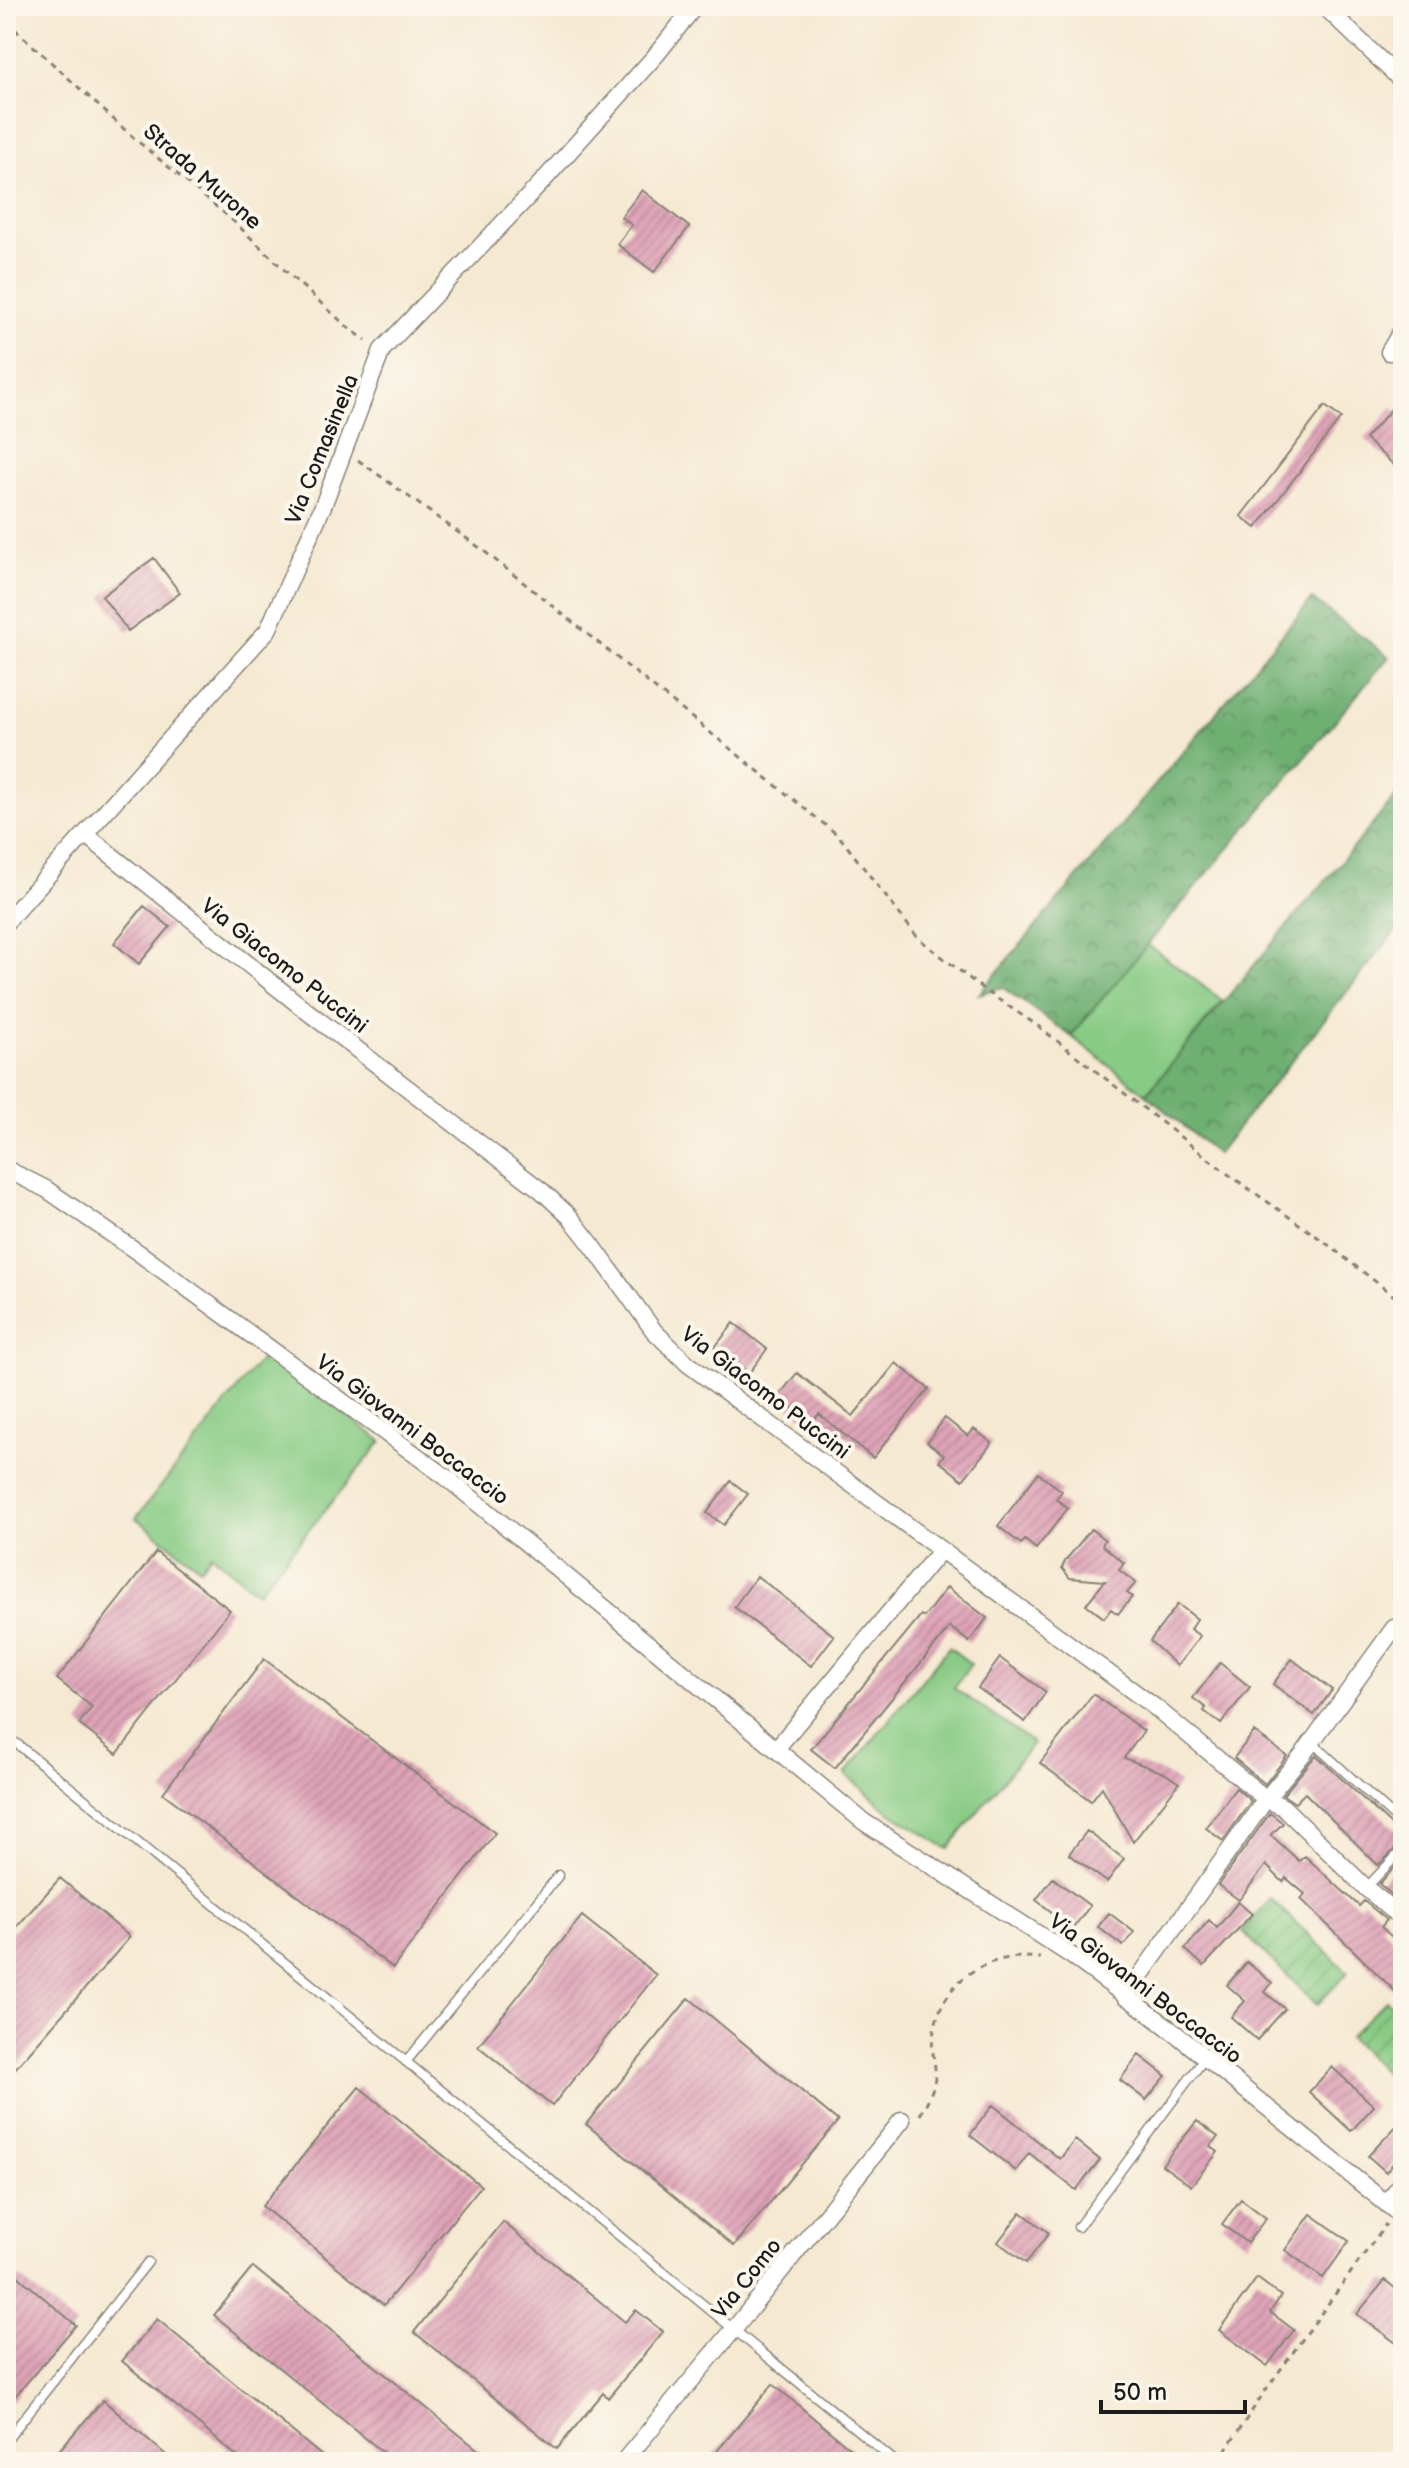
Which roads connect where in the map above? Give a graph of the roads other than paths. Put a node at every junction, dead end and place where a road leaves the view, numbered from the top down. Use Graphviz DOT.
graph roads {
  1 [pos="695,6"];
  2 [pos="1324,6"];
  3 [pos="1403,82"];
  4 [pos="1403,328"];
  5 [pos="1389,352"];
  6 [pos="86,835"];
  7 [pos="6,922"];
  8 [pos="6,1169"];
  9 [pos="941,1550"];
  10 [pos="1394,1628"];
  11 [pos="1312,1742"];
  12 [pos="16,1743"];
  13 [pos="776,1749"];
  14 [pos="1266,1799"];
  15 [pos="1403,1825"];
  16 [pos="1403,1849"];
  17 [pos="559,1875"];
  18 [pos="1366,1888"];
  19 [pos="1402,1919"];
  20 [pos="1125,1997"];
  21 [pos="1205,2058"];
  22 [pos="406,2062"];
  23 [pos="898,2125"];
  24 [pos="1403,2182"];
  25 [pos="1395,2210"];
  26 [pos="1078,2227"];
  27 [pos="148,2262"];
  28 [pos="735,2328"];
  29 [pos="6,2441"];
  30 [pos="623,2462"];
  31 [pos="896,2462"];
  1 -- 6 [label="street, Via Comasinella"];
  2 -- 3 [label="street"];
  4 -- 5 [label="street"];
  6 -- 7 [label="street, Via Comasinella"];
  6 -- 9 [label="street, Via Giacomo Puccini"];
  8 -- 13 [label="street, Via Giovanni Boccaccio"];
  9 -- 13 [label="street"];
  9 -- 14 [label="street, Via Giacomo Puccini"];
  10 -- 11 [label="street"];
  11 -- 14 [label="street"];
  11 -- 15 [label="lane"];
  12 -- 22 [label="lane"];
  13 -- 20 [label="street, Via Giovanni Boccaccio"];
  14 -- 18 [label="street, Via Giacomo Puccini"];
  14 -- 20 [label="street"];
  16 -- 18 [label="lane"];
  17 -- 22 [label="lane"];
  18 -- 19 [label="street, Via Giacomo Puccini"];
  20 -- 21 [label="street, Via Giovanni Boccaccio"];
  21 -- 25 [label="street, Via Giovanni Boccaccio"];
  21 -- 26 [label="lane"];
  22 -- 28 [label="lane"];
  23 -- 28 [label="street, Via Como"];
  24 -- 25 [label="street"];
  27 -- 29 [label="lane"];
  28 -- 30 [label="street, Via Como"];
  28 -- 31 [label="lane"];
}
